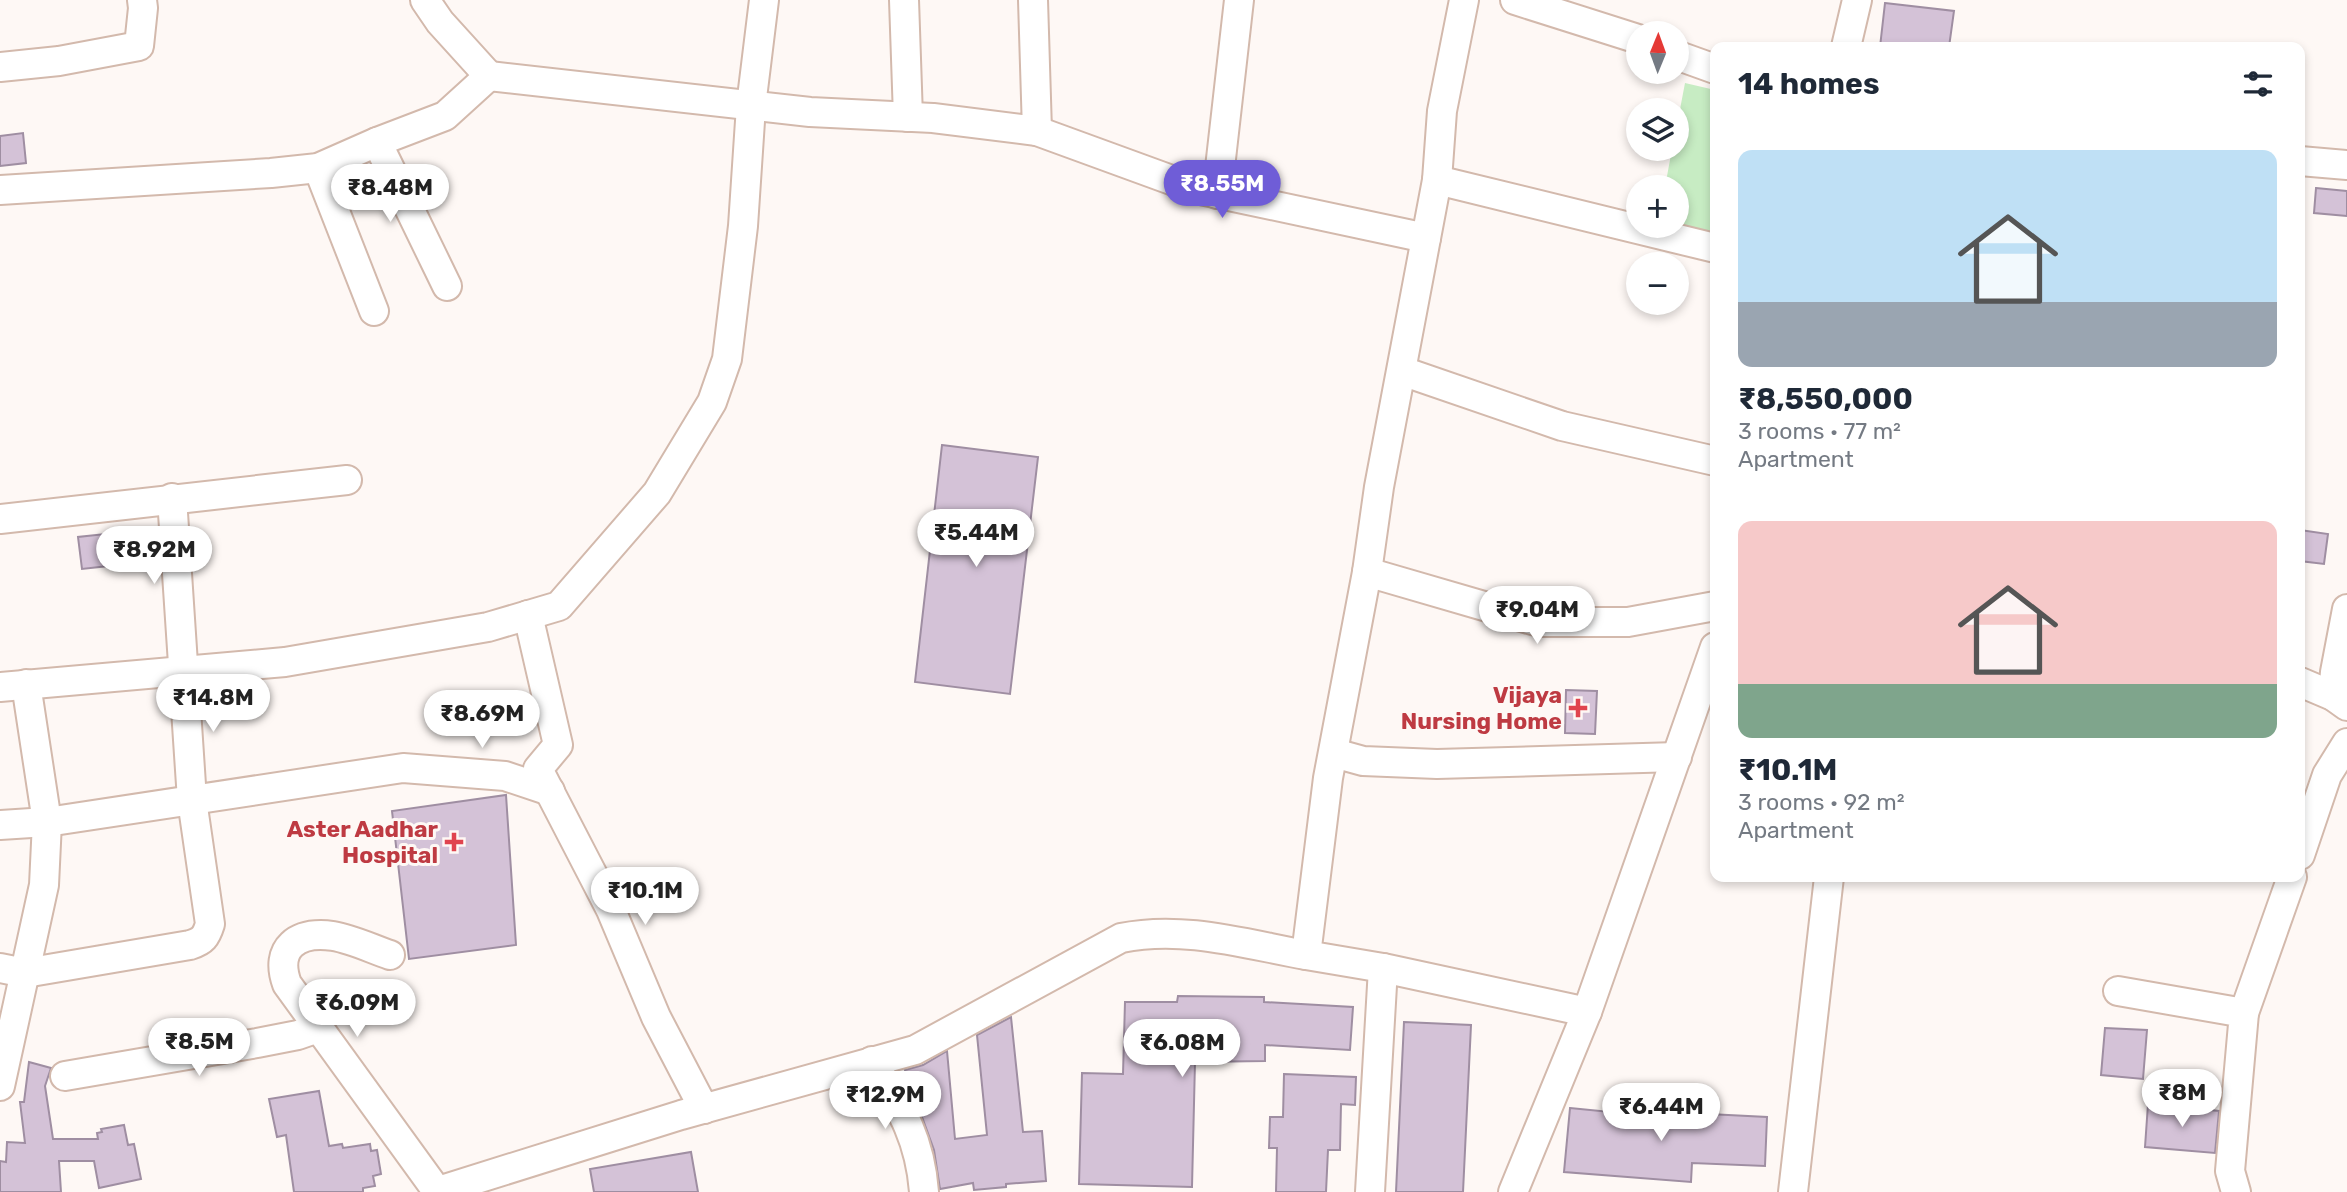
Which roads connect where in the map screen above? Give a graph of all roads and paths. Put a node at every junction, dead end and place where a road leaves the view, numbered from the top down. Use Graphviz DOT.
graph roads {
  1 [pos="142,0"];
  2 [pos="425,0"];
  3 [pos="764,0"];
  4 [pos="904,0"];
  5 [pos="1033,0"];
  6 [pos="1239,0"];
  7 [pos="1464,0"];
  8 [pos="1515,0"];
  9 [pos="1857,0"];
  10 [pos="1626,35"];
  11 [pos="1847,42"];
  12 [pos="1689,60"];
  13 [pos="0,67"];
  14 [pos="1710,67"];
  15 [pos="489,76"];
  16 [pos="751,106"];
  17 [pos="908,117"];
  18 [pos="1037,131"];
  19 [pos="377,142"];
  20 [pos="2305,161"];
  21 [pos="2347,165"];
  22 [pos="318,168"];
  23 [pos="1437,180"];
  24 [pos="0,190"];
  25 [pos="1217,194"];
  26 [pos="1426,238"];
  27 [pos="1710,247"];
  28 [pos="447,286"];
  29 [pos="374,311"];
  30 [pos="1402,371"];
  31 [pos="1710,460"];
  32 [pos="347,480"];
  33 [pos="172,498"];
  34 [pos="0,519"];
  35 [pos="1367,572"];
  36 [pos="1710,607"];
  37 [pos="2347,609"];
  38 [pos="528,615"];
  39 [pos="1710,661"];
  40 [pos="185,671"];
  41 [pos="2305,684"];
  42 [pos="13,686"];
  43 [pos="2340,701"];
  44 [pos="2347,743"];
  45 [pos="1334,753"];
  46 [pos="1677,757"];
  47 [pos="550,792"];
  48 [pos="192,800"];
  49 [pos="47,822"];
  50 [pos="0,825"];
  51 [pos="2305,840"];
  52 [pos="1828,882"];
  53 [pos="2290,882"];
  54 [pos="390,955"];
  55 [pos="1306,956"];
  56 [pos="1383,968"];
  57 [pos="13,971"];
  58 [pos="2118,991"];
  59 [pos="1587,1012"];
  60 [pos="2244,1013"];
  61 [pos="318,1028"];
  62 [pos="872,1061"];
  63 [pos="65,1076"];
  64 [pos="0,1086"];
  65 [pos="704,1109"];
  66 [pos="445,1190"];
  67 [pos="925,1192"];
  68 [pos="1370,1192"];
  69 [pos="1513,1192"];
  70 [pos="1793,1192"];
  71 [pos="2236,1192"];
  1 -- 13 [label="street"];
  2 -- 15 [label="street"];
  3 -- 16 [label="street"];
  4 -- 17 [label="street"];
  5 -- 18 [label="street"];
  6 -- 25 [label="street"];
  7 -- 23 [label="street"];
  8 -- 10 [label="street"];
  9 -- 11 [label="street"];
  12 -- 14 [label="street"];
  15 -- 16 [label="street"];
  15 -- 19 [label="street"];
  16 -- 17 [label="street"];
  16 -- 38 [label="street"];
  17 -- 18 [label="street"];
  18 -- 25 [label="street"];
  19 -- 22 [label="street"];
  19 -- 28 [label="street"];
  20 -- 21 [label="street"];
  22 -- 24 [label="street"];
  22 -- 29 [label="street"];
  23 -- 26 [label="street"];
  23 -- 27 [label="street"];
  25 -- 26 [label="street"];
  26 -- 30 [label="street"];
  30 -- 31 [label="street"];
  30 -- 35 [label="street"];
  32 -- 33 [label="street"];
  33 -- 34 [label="street"];
  33 -- 40 [label="street"];
  35 -- 36 [label="street"];
  35 -- 45 [label="street"];
  37 -- 43 [label="street"];
  38 -- 40 [label="street"];
  38 -- 47 [label="street"];
  39 -- 46 [label="street"];
  40 -- 42 [label="street"];
  40 -- 48 [label="street"];
  41 -- 43 [label="street"];
  42 -- 49 [label="street"];
  44 -- 51 [label="street"];
  45 -- 46 [label="street"];
  45 -- 55 [label="street"];
  46 -- 59 [label="street"];
  47 -- 48 [label="street"];
  47 -- 65 [label="street"];
  48 -- 49 [label="street"];
  48 -- 57 [label="street"];
  49 -- 50 [label="street"];
  49 -- 57 [label="street"];
  52 -- 70 [label="street"];
  53 -- 60 [label="street"];
  54 -- 61 [label="street"];
  55 -- 56 [label="street"];
  55 -- 62 [label="street"];
  56 -- 59 [label="street"];
  56 -- 68 [label="street"];
  57 -- 64 [label="street"];
  58 -- 60 [label="street"];
  59 -- 69 [label="street"];
  60 -- 71 [label="street"];
  61 -- 63 [label="street"];
  61 -- 66 [label="street"];
  62 -- 65 [label="street"];
  62 -- 67 [label="street"];
  65 -- 66 [label="street"];
}
